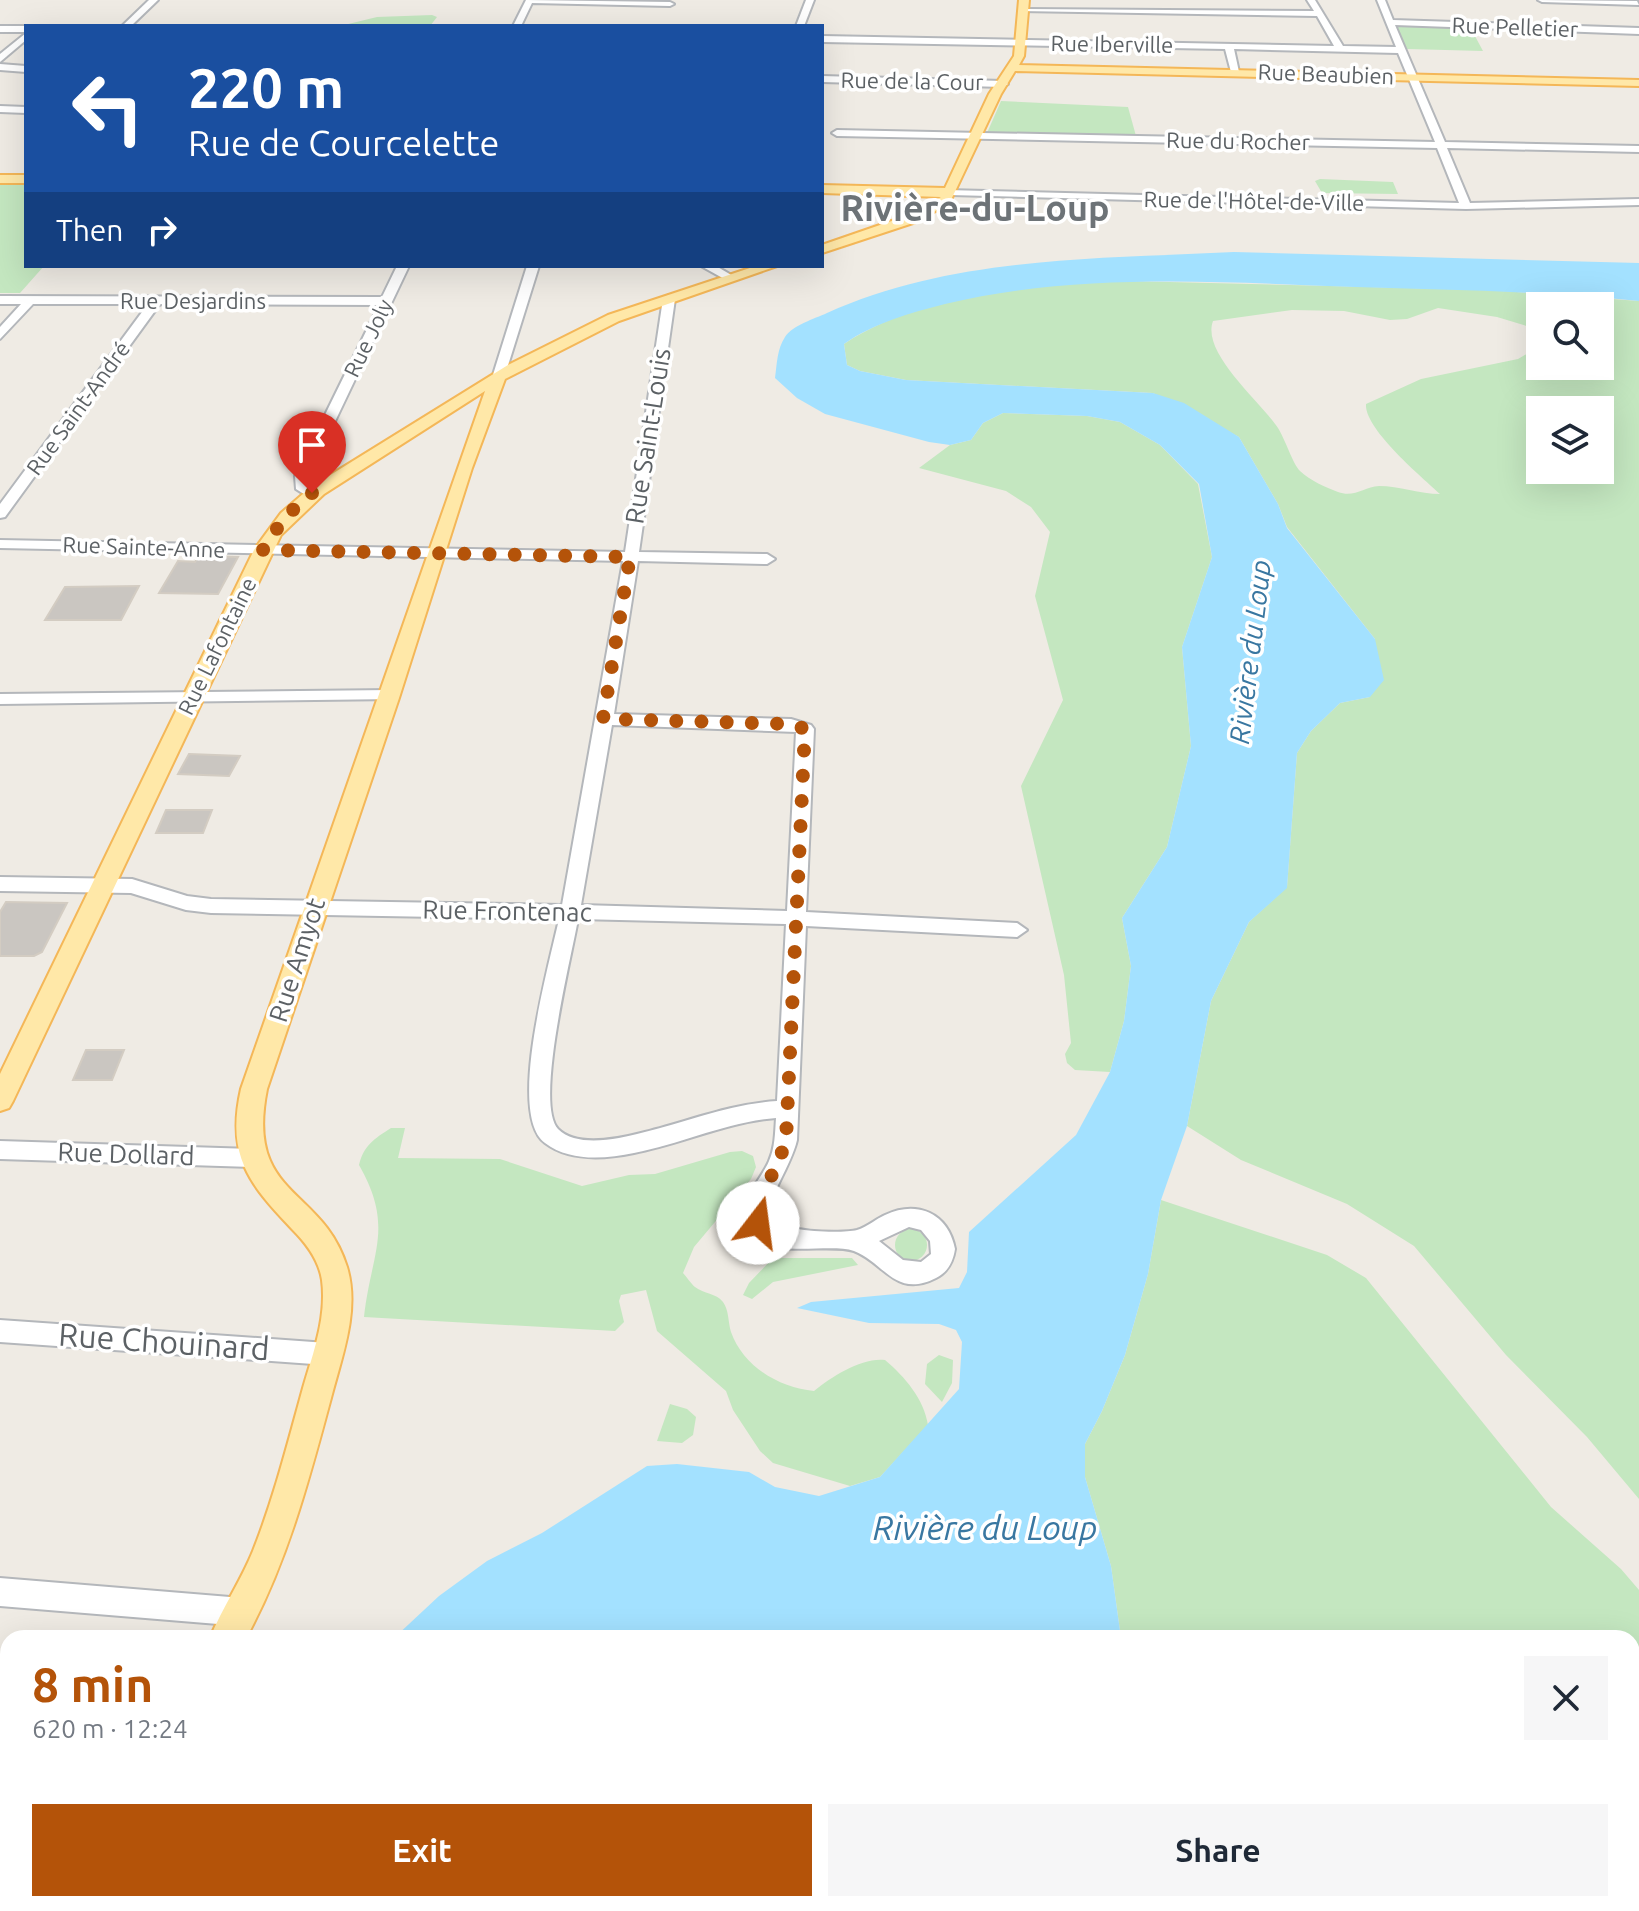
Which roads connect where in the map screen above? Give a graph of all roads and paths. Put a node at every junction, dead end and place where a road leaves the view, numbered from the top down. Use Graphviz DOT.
graph roads {
  1 [pos="154,0"];
  2 [pos="810,0"];
  3 [pos="1311,0"];
  4 [pos="1381,0"];
  5 [pos="1542,0"];
  6 [pos="529,1"];
  7 [pos="1637,3"];
  8 [pos="670,4"];
  9 [pos="1024,5"];
  10 [pos="1321,14"];
  11 [pos="1390,22"];
  12 [pos="128,24"];
  13 [pos="518,24"];
  14 [pos="801,24"];
  15 [pos="0,29"];
  16 [pos="24,29"];
  17 [pos="1639,31"];
  18 [pos="24,38"];
  19 [pos="824,39"];
  20 [pos="1022,42"];
  21 [pos="1229,46"];
  22 [pos="1340,49"];
  23 [pos="1401,50"];
  24 [pos="0,59"];
  25 [pos="0,67"];
  26 [pos="1013,68"];
  27 [pos="24,69"];
  28 [pos="1235,72"];
  29 [pos="1413,77"];
  30 [pos="824,79"];
  31 [pos="1639,83"];
  32 [pos="1003,84"];
  33 [pos="0,109"];
  34 [pos="24,110"];
  35 [pos="837,133"];
  36 [pos="976,136"];
  37 [pos="1443,145"];
  38 [pos="1639,149"];
  39 [pos="0,171"];
  40 [pos="24,172"];
  41 [pos="0,179"];
  42 [pos="24,179"];
  43 [pos="824,189"];
  44 [pos="950,192"];
  45 [pos="1639,202"];
  46 [pos="1466,206"];
  47 [pos="824,248"];
  48 [pos="402,268"];
  49 [pos="532,268"];
  50 [pos="711,268"];
  51 [pos="764,268"];
  52 [pos="732,279"];
  53 [pos="669,299"];
  54 [pos="0,300"];
  55 [pos="30,300"];
  56 [pos="156,301"];
  57 [pos="386,301"];
  58 [pos="0,335"];
  59 [pos="498,378"];
  60 [pos="432,418"];
  61 [pos="477,429"];
  62 [pos="312,493"];
  63 [pos="0,514"];
  64 [pos="0,544"];
  65 [pos="263,550"];
  66 [pos="435,553"];
  67 [pos="630,557"];
  68 [pos="767,559"];
  69 [pos="391,695"];
  70 [pos="192,697"];
  71 [pos="0,699"];
  72 [pos="603,719"];
  73 [pos="0,884"];
  74 [pos="103,885"];
  75 [pos="314,908"];
  76 [pos="571,911"];
  77 [pos="795,920"];
  78 [pos="1017,930"];
  79 [pos="0,1101"];
  80 [pos="786,1109"];
  81 [pos="0,1150"];
  82 [pos="252,1158"];
  83 [pos="854,1241"];
  84 [pos="0,1331"];
  85 [pos="327,1354"];
  86 [pos="0,1592"];
  87 [pos="242,1612"];
  88 [pos="232,1630"];
  1 -- 12 [label="street"];
  2 -- 14 [label="street"];
  3 -- 10 [label="street"];
  4 -- 11 [label="street"];
  5 -- 7 [label="street"];
  6 -- 8 [label="street"];
  6 -- 13 [label="street"];
  9 -- 10 [label="street"];
  9 -- 20 [label="main road"];
  10 -- 22 [label="street"];
  11 -- 17 [label="street, Rue Pelletier"];
  11 -- 23 [label="street"];
  15 -- 16 [label="street"];
  18 -- 24 [label="street"];
  19 -- 20 [label="street, Rue Iberville"];
  20 -- 21 [label="street, Rue Iberville"];
  20 -- 26 [label="main road"];
  21 -- 22 [label="street, Rue Iberville"];
  21 -- 28 [label="street"];
  22 -- 23 [label="street, Rue Iberville"];
  23 -- 29 [label="street"];
  25 -- 27 [label="street"];
  26 -- 28 [label="main road, Rue Beaubien"];
  26 -- 32 [label="main road"];
  28 -- 29 [label="main road, Rue Beaubien"];
  29 -- 31 [label="main road, Rue Beaubien"];
  29 -- 37 [label="street"];
  30 -- 32 [label="street, Rue de la Cour"];
  32 -- 36 [label="main road"];
  33 -- 34 [label="street"];
  35 -- 36 [label="street, Rue du Rocher"];
  36 -- 37 [label="street, Rue du Rocher"];
  36 -- 44 [label="main road"];
  37 -- 38 [label="street, Rue du Rocher"];
  37 -- 46 [label="street"];
  39 -- 40 [label="main road"];
  41 -- 42 [label="main road"];
  43 -- 44 [label="main road, Rue de l'Hôtel-de-Ville"];
  44 -- 46 [label="street, Rue de l'Hôtel-de-Ville"];
  44 -- 47 [label="main road"];
  45 -- 46 [label="street, Rue de l'Hôtel-de-Ville"];
  48 -- 57 [label="street, Rue Joly"];
  49 -- 59 [label="street, Rue Amyot"];
  50 -- 52 [label="street"];
  51 -- 52 [label="main road, Rue Lafontaine"];
  52 -- 53 [label="main road, Rue Lafontaine"];
  53 -- 59 [label="main road, Rue Lafontaine"];
  53 -- 67 [label="street, Rue Saint-Louis"];
  54 -- 55 [label="street, Rue Desjardins"];
  55 -- 56 [label="street, Rue Desjardins"];
  55 -- 58 [label="street"];
  56 -- 57 [label="street, Rue Desjardins"];
  56 -- 63 [label="street, Rue Saint-André"];
  57 -- 62 [label="street, Rue Joly"];
  59 -- 60 [label="main road, Rue Lafontaine"];
  59 -- 61 [label="main road, Rue Amyot"];
  60 -- 61 [label="main road"];
  60 -- 62 [label="main road, Rue Lafontaine"];
  61 -- 66 [label="main road, Rue Amyot"];
  62 -- 65 [label="main road, Rue Lafontaine"];
  64 -- 65 [label="street, Rue Sainte-Anne"];
  65 -- 66 [label="street, Rue Sainte-Anne"];
  65 -- 70 [label="main road, Rue Lafontaine"];
  66 -- 67 [label="street, Rue Sainte-Anne"];
  66 -- 69 [label="main road, Rue Amyot"];
  67 -- 68 [label="street, Rue Sainte-Anne"];
  67 -- 72 [label="street, Rue Saint-Louis"];
  69 -- 70 [label="street"];
  69 -- 75 [label="main road, Rue Amyot"];
  70 -- 71 [label="street"];
  70 -- 74 [label="main road, Rue Lafontaine"];
  72 -- 76 [label="street, Rue Saint-Louis"];
  72 -- 77 [label="street"];
  73 -- 74 [label="street, Rue Frontenac"];
  74 -- 75 [label="street, Rue Frontenac"];
  74 -- 79 [label="main road, Rue Lafontaine"];
  75 -- 76 [label="street, Rue Frontenac"];
  75 -- 82 [label="main road, Rue Amyot"];
  76 -- 77 [label="street, Rue Frontenac"];
  76 -- 80 [label="street, Rue Saint-Louis"];
  77 -- 78 [label="street, Rue Frontenac"];
  77 -- 80 [label="street"];
  80 -- 83 [label="street"];
  81 -- 82 [label="street, Rue Dollard"];
  82 -- 85 [label="main road, Rue Amyot"];
  84 -- 85 [label="street, Rue Chouinard"];
  85 -- 87 [label="main road, Rue Amyot"];
  86 -- 87 [label="street"];
  87 -- 88 [label="main road, Rue Amyot"];
}
